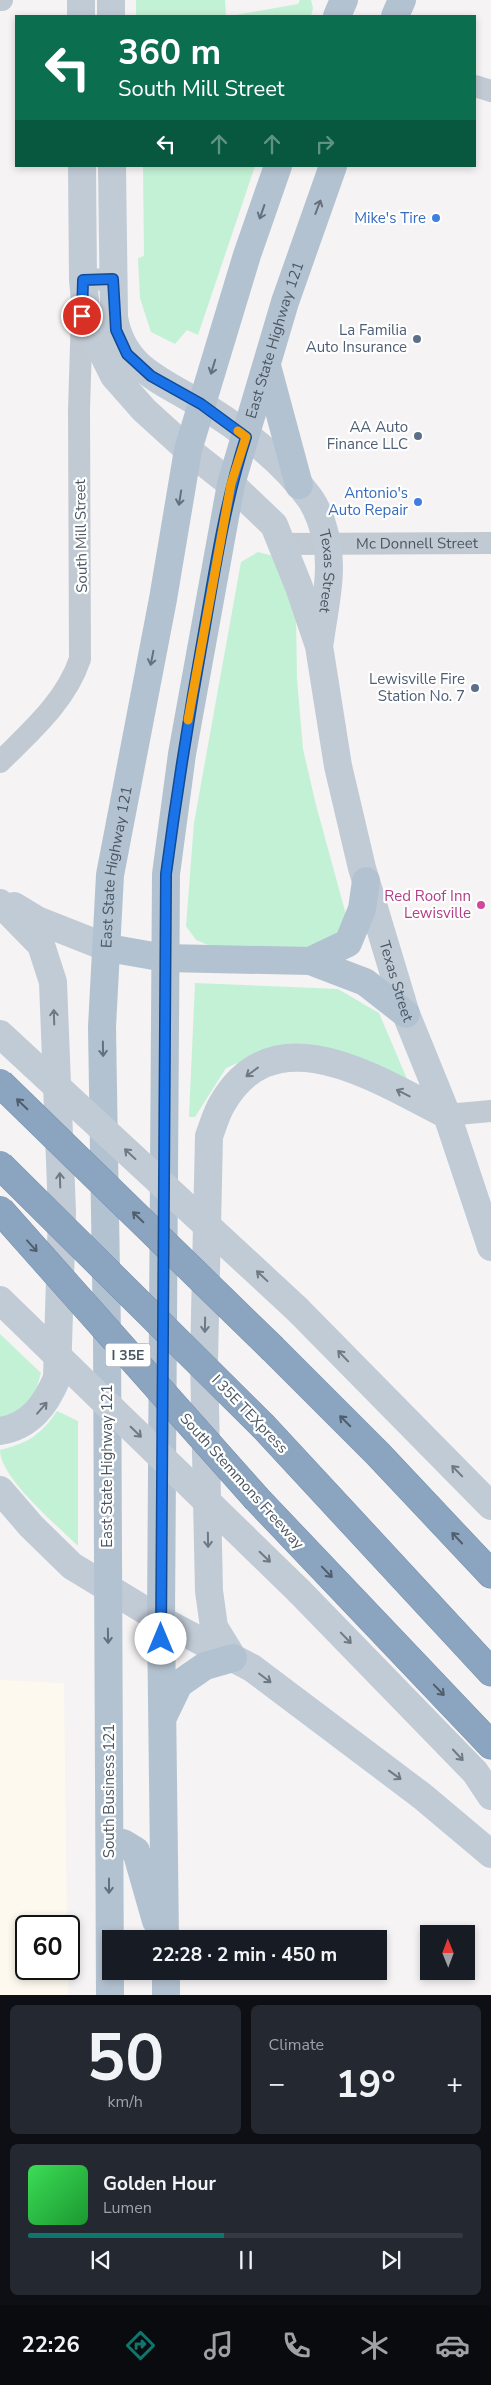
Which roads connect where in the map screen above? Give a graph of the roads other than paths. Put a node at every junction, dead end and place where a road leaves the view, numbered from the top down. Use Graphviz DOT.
graph roads {
  1 [pos="81,0"];
  2 [pos="111,0"];
  3 [pos="344,0"];
  4 [pos="402,0"];
  5 [pos="81,15"];
  6 [pos="111,15"];
  7 [pos="337,15"];
  8 [pos="396,15"];
  9 [pos="476,86"];
  10 [pos="491,92"];
  11 [pos="82,167"];
  12 [pos="112,167"];
  13 [pos="278,167"];
  14 [pos="333,167"];
  15 [pos="113,279"];
  16 [pos="83,280"];
  17 [pos="267,365"];
  18 [pos="201,404"];
  19 [pos="246,437"];
  20 [pos="188,450"];
  21 [pos="231,484"];
  22 [pos="298,485"];
  23 [pos="491,543"];
  24 [pos="283,544"];
  25 [pos="327,545"];
  26 [pos="319,646"];
  27 [pos="0,762"];
  28 [pos="366,881"];
  29 [pos="0,898"];
  30 [pos="0,903"];
  31 [pos="108,948"];
  32 [pos="166,958"];
  33 [pos="310,962"];
  34 [pos="406,1014"];
  35 [pos="0,1034"];
  36 [pos="0,1083"];
  37 [pos="491,1111"];
  38 [pos="447,1115"];
  39 [pos="0,1165"];
  40 [pos="0,1210"];
  41 [pos="491,1247"];
  42 [pos="0,1300"];
  43 [pos="0,1431"];
  44 [pos="0,1490"];
  45 [pos="491,1506"];
  46 [pos="491,1574"];
  47 [pos="107,1587"];
  48 [pos="161,1620"];
  49 [pos="233,1658"];
  50 [pos="491,1672"];
  51 [pos="162,1718"];
  52 [pos="491,1745"];
  53 [pos="491,1796"];
  54 [pos="110,1841"];
  55 [pos="491,1854"];
  56 [pos="161,1930"];
  57 [pos="164,1930"];
  58 [pos="166,1980"];
  59 [pos="110,1995"];
  60 [pos="166,1995"];
  1 -- 5 [label="main road"];
  2 -- 6 [label="main road"];
  3 -- 7 [label="main road"];
  4 -- 8 [label="main road"];
  9 -- 10 [label="street"];
  11 -- 16 [label="main road, South Mill Street"];
  12 -- 15 [label="main road"];
  13 -- 18 [label="main road, East State Highway 121, one-way"];
  17 -- 14 [label="main road, East State Highway 121, one-way"];
  15 -- 16 [label="street"];
  15 -- 18 [label="main road"];
  16 -- 20 [label="main road, South Mill Street"];
  16 -- 27 [label="street, South Mill Street"];
  17 -- 19 [label="main road, East State Highway 121"];
  17 -- 22 [label="main road"];
  18 -- 19 [label="main road"];
  18 -- 20 [label="main road, East State Highway 121"];
  19 -- 21 [label="main road, East State Highway 121"];
  19 -- 22 [label="main road, Texas Street"];
  20 -- 21 [label="main road, South Mill Street"];
  20 -- 31 [label="main road, East State Highway 121, one-way"];
  21 -- 24 [label="main road, Texas Street"];
  21 -- 32 [label="main road, East State Highway 121"];
  22 -- 25 [label="main road, Texas Street"];
  23 -- 25 [label="street, Mc Donnell Street"];
  24 -- 25 [label="street, Mc Donnell Street"];
  24 -- 26 [label="main road, Texas Street"];
  25 -- 26 [label="main road, Texas Street"];
  26 -- 28 [label="main road, Texas Street"];
  28 -- 33 [label="main road"];
  28 -- 34 [label="main road, Texas Street"];
  29 -- 31 [label="main road"];
  43 -- 30 [label="main road, one-way"];
  31 -- 32 [label="main road"];
  31 -- 47 [label="main road, East State Highway 121, one-way"];
  32 -- 33 [label="main road"];
  32 -- 48 [label="main road, East State Highway 121"];
  33 -- 34 [label="main road"];
  34 -- 38 [label="main road, Texas Street"];
  45 -- 35 [label="main road, one-way, bridge"];
  46 -- 36 [label="highway, one-way, bridge"];
  37 -- 38 [label="street"];
  38 -- 41 [label="main road, Texas Street"];
  38 -- 49 [label="main road, one-way"];
  39 -- 50 [label="highway, I 35E TEXpress, bridge"];
  40 -- 52 [label="highway, South Stemmons Freeway / I 35E, one-way, bridge"];
  42 -- 53 [label="main road, one-way, bridge"];
  44 -- 47 [label="main road"];
  47 -- 48 [label="main road"];
  47 -- 54 [label="main road, South Business 121, one-way"];
  48 -- 49 [label="main road"];
  48 -- 51 [label="main road"];
  49 -- 51 [label="main road"];
  49 -- 55 [label="main road, one-way"];
  51 -- 57 [label="main road"];
  54 -- 56 [label="main road"];
  54 -- 59 [label="main road, South Business 121, one-way"];
  58 -- 60 [label="main road"];
}
